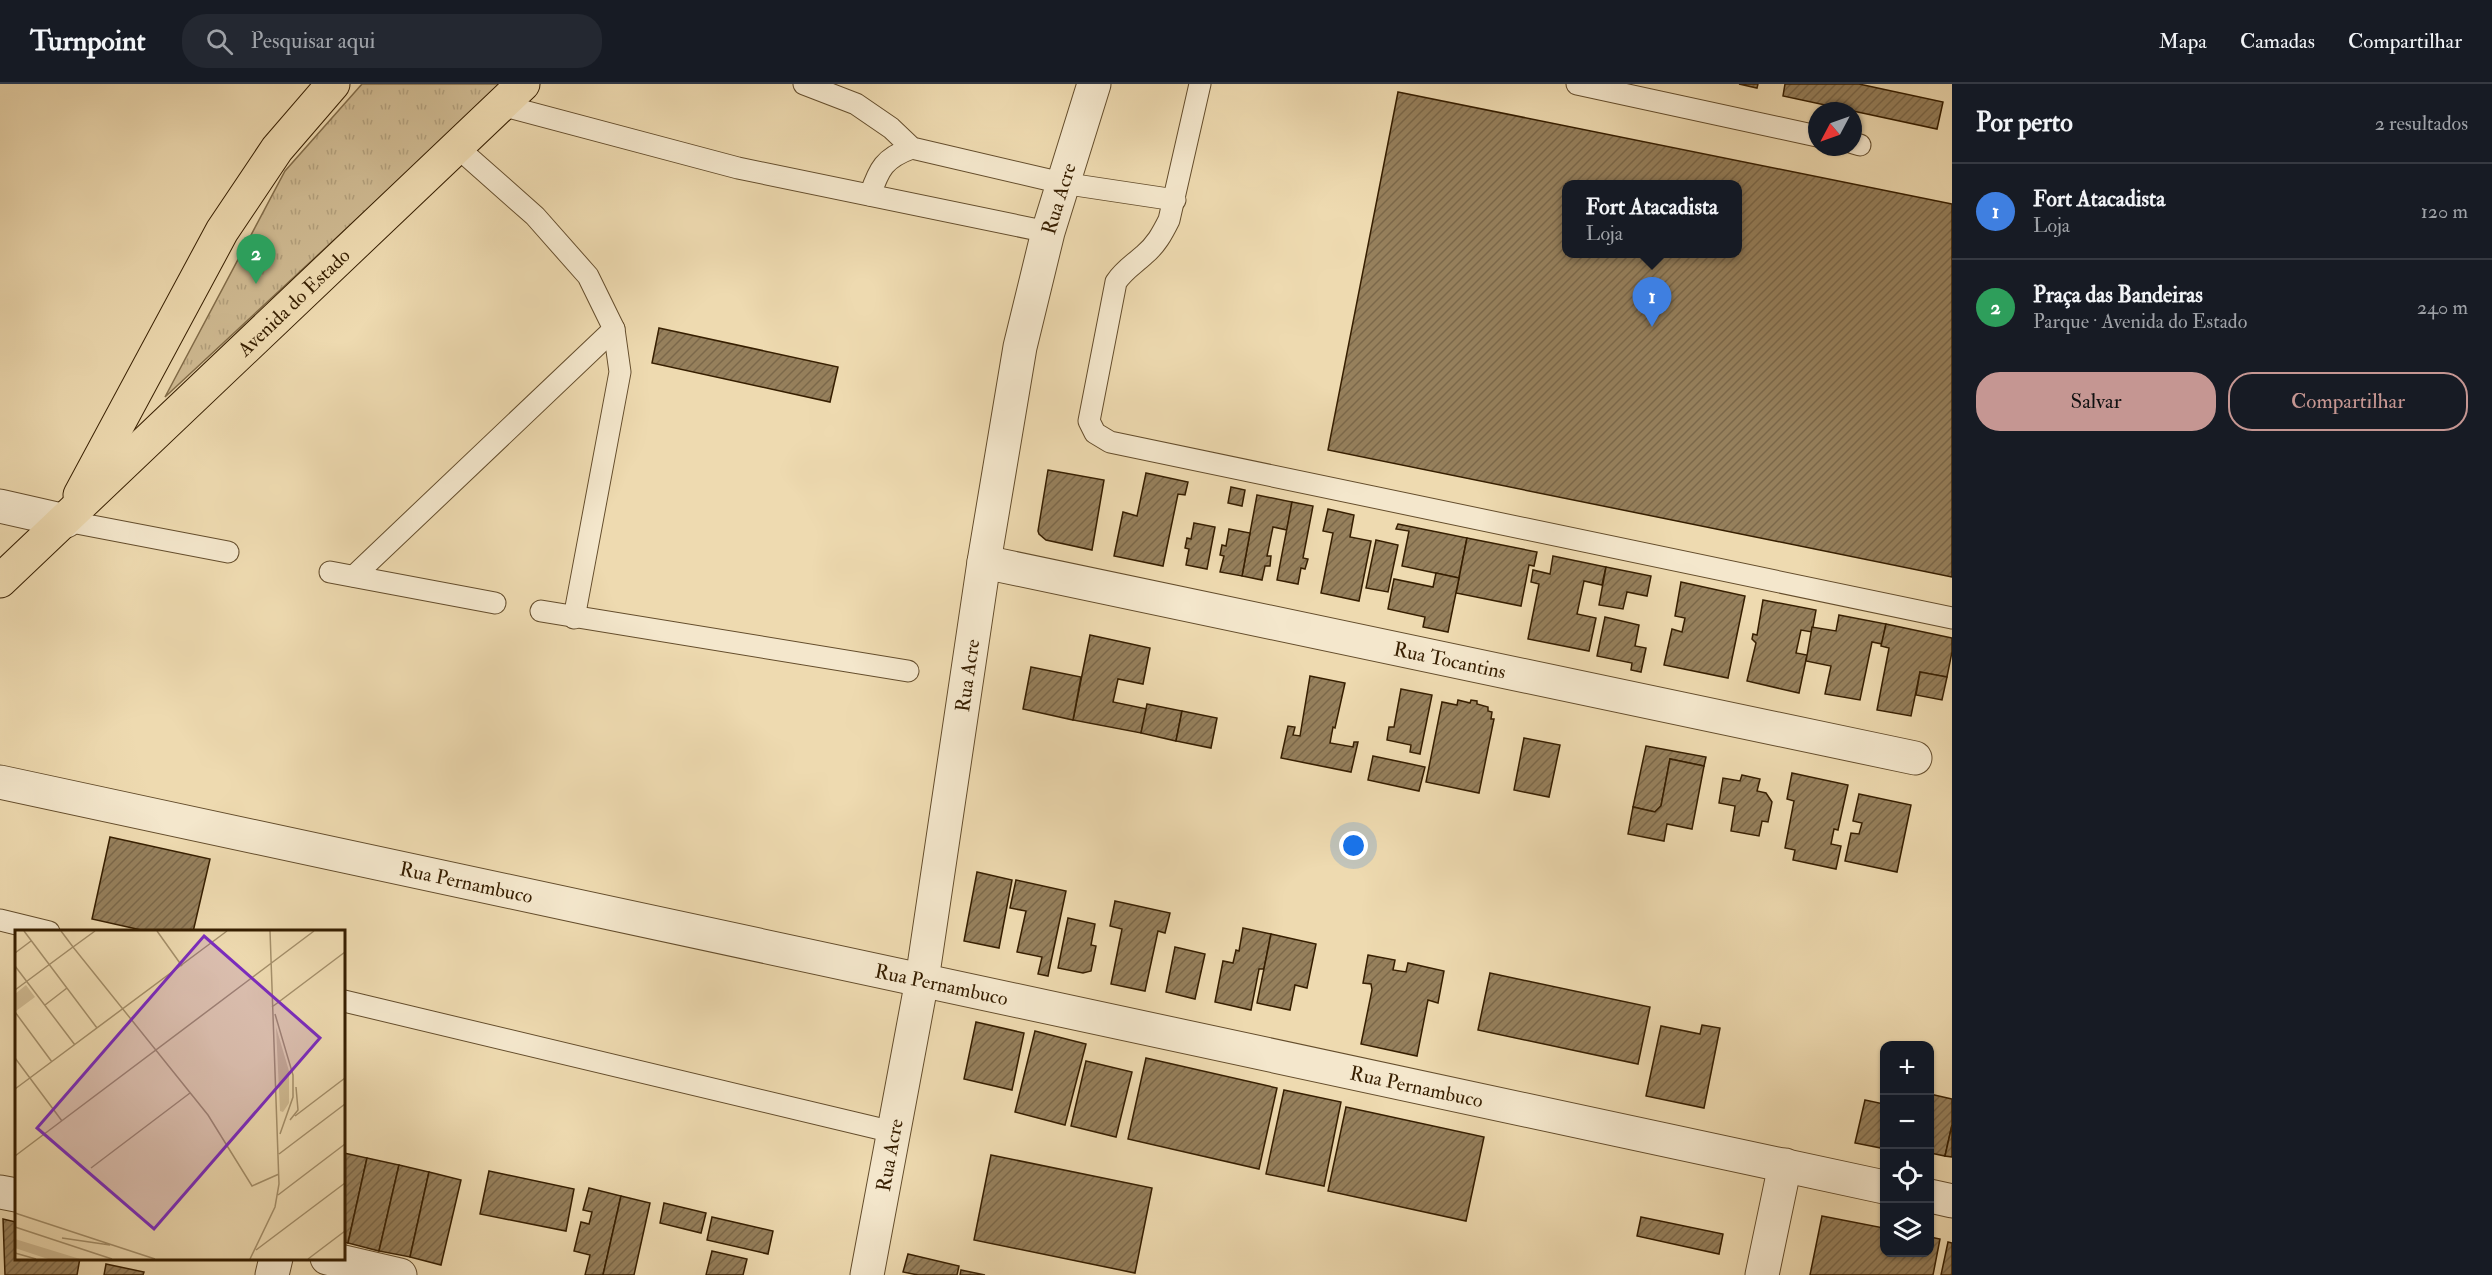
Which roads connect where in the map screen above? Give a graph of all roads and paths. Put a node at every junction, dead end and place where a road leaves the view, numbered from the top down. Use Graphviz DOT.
graph roads {
  1 [pos="333,84"];
  2 [pos="804,84"];
  3 [pos="1094,84"];
  4 [pos="1200,84"];
  5 [pos="1577,84"];
  6 [pos="512,95"];
  7 [pos="1808,134"];
  8 [pos="457,147"];
  9 [pos="912,148"];
  10 [pos="1062,183"];
  11 [pos="870,195"];
  12 [pos="1175,200"];
  13 [pos="1048,232"];
  14 [pos="614,329"];
  15 [pos="0,507"];
  16 [pos="66,521"];
  17 [pos="228,552"];
  18 [pos="984,562"];
  19 [pos="330,572"];
  20 [pos="354,576"];
  21 [pos="0,581"];
  22 [pos="495,603"];
  23 [pos="541,611"];
  24 [pos="574,618"];
  25 [pos="1952,618"];
  26 [pos="908,670"];
  27 [pos="1915,758"];
  28 [pos="0,782"];
  29 [pos="0,920"];
  30 [pos="40,930"];
  31 [pos="922,980"];
  32 [pos="345,1001"];
  33 [pos="893,1132"];
  34 [pos="1785,1165"];
  35 [pos="1880,1186"];
  36 [pos="0,1192"];
  37 [pos="15,1195"];
  38 [pos="1934,1197"];
  39 [pos="1952,1201"];
  40 [pos="276,1260"];
  41 [pos="336,1260"];
  42 [pos="272,1275"];
  43 [pos="400,1275"];
  44 [pos="867,1275"];
  45 [pos="1762,1275"];
  1 -- 16 [label="main road, Avenida do Estado"];
  2 -- 9 [label="lane"];
  3 -- 10 [label="street, Rua Acre"];
  4 -- 12 [label="lane"];
  5 -- 7 [label="lane"];
  6 -- 8 [label="main road, Avenida do Estado"];
  6 -- 11 [label="lane"];
  8 -- 14 [label="lane"];
  8 -- 16 [label="main road, Avenida do Estado"];
  9 -- 10 [label="lane"];
  9 -- 11 [label="lane"];
  10 -- 12 [label="lane"];
  10 -- 13 [label="street, Rua Acre"];
  11 -- 13 [label="lane"];
  12 -- 25 [label="lane"];
  13 -- 18 [label="street, Rua Acre"];
  14 -- 20 [label="lane"];
  14 -- 24 [label="lane"];
  15 -- 16 [label="street"];
  16 -- 17 [label="lane"];
  16 -- 21 [label="main road, Avenida do Estado"];
  18 -- 27 [label="street, Rua Tocantins"];
  18 -- 31 [label="street, Rua Acre"];
  19 -- 20 [label="lane"];
  20 -- 22 [label="lane"];
  23 -- 24 [label="lane"];
  24 -- 26 [label="lane"];
  28 -- 31 [label="street, Rua Pernambuco"];
  29 -- 30 [label="lane"];
  31 -- 33 [label="street, Rua Acre"];
  31 -- 34 [label="street, Rua Pernambuco"];
  32 -- 33 [label="lane"];
  33 -- 44 [label="street, Rua Acre"];
  34 -- 35 [label="street, Rua Pernambuco"];
  34 -- 45 [label="street"];
  36 -- 37 [label="street"];
  38 -- 39 [label="street"];
  40 -- 42 [label="street"];
  41 -- 43 [label="street"];
}
